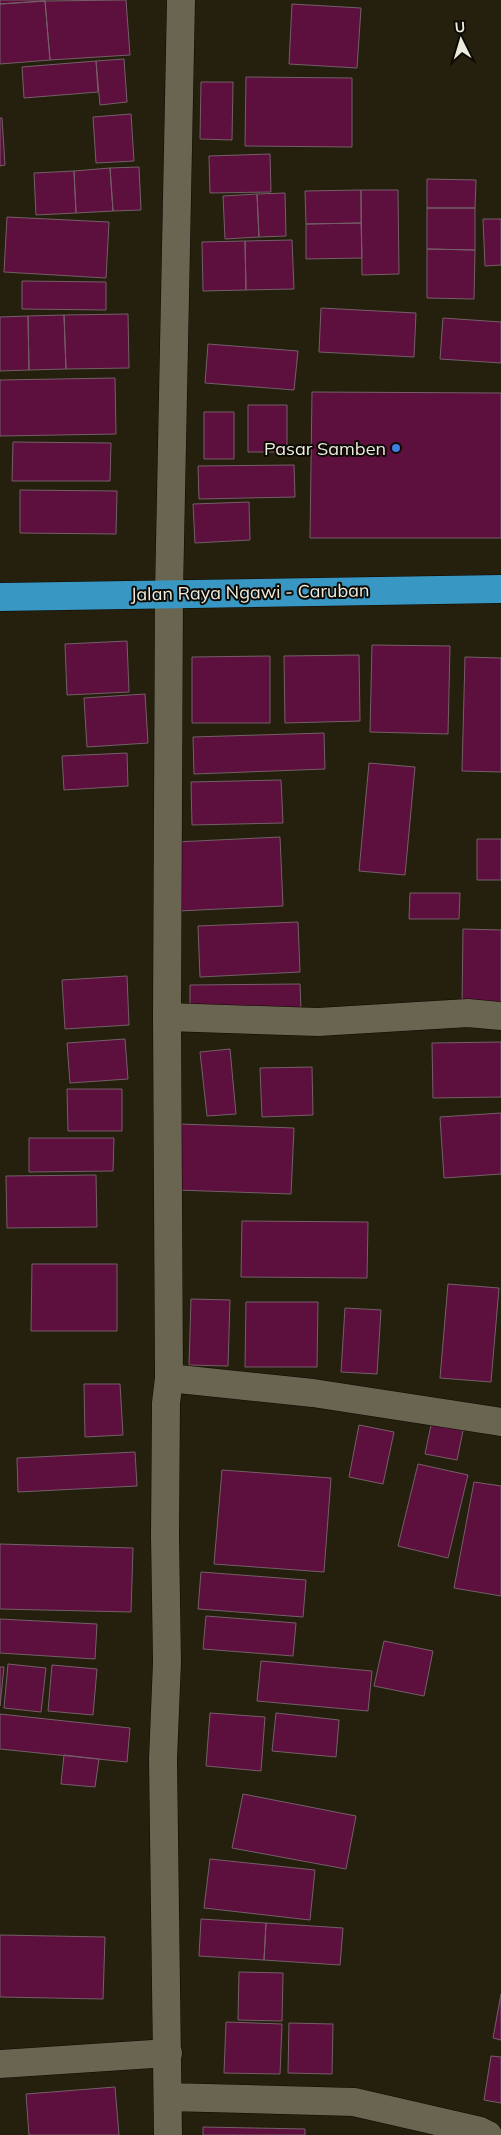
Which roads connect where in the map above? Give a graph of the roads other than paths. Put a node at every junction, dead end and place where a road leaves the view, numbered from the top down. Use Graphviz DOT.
graph roads {
  1 [pos="181,0"];
  2 [pos="501,589"];
  3 [pos="169,593"];
  4 [pos="0,597"];
  5 [pos="501,1016"];
  6 [pos="167,1017"];
  7 [pos="169,1378"];
  8 [pos="501,1422"];
  9 [pos="168,2053"];
  10 [pos="0,2064"];
  11 [pos="168,2097"];
  12 [pos="168,2135"];
  13 [pos="488,2135"];
  1 -- 3 [label="street"];
  2 -- 3 [label="highway, Jalan Raya Ngawi - Caruban"];
  3 -- 4 [label="highway, Jalan Raya Ngawi - Caruban"];
  3 -- 6 [label="street"];
  5 -- 6 [label="street"];
  6 -- 7 [label="street"];
  7 -- 8 [label="street"];
  7 -- 9 [label="street"];
  9 -- 10 [label="street"];
  9 -- 11 [label="street"];
  11 -- 12 [label="street"];
  11 -- 13 [label="street"];
}
